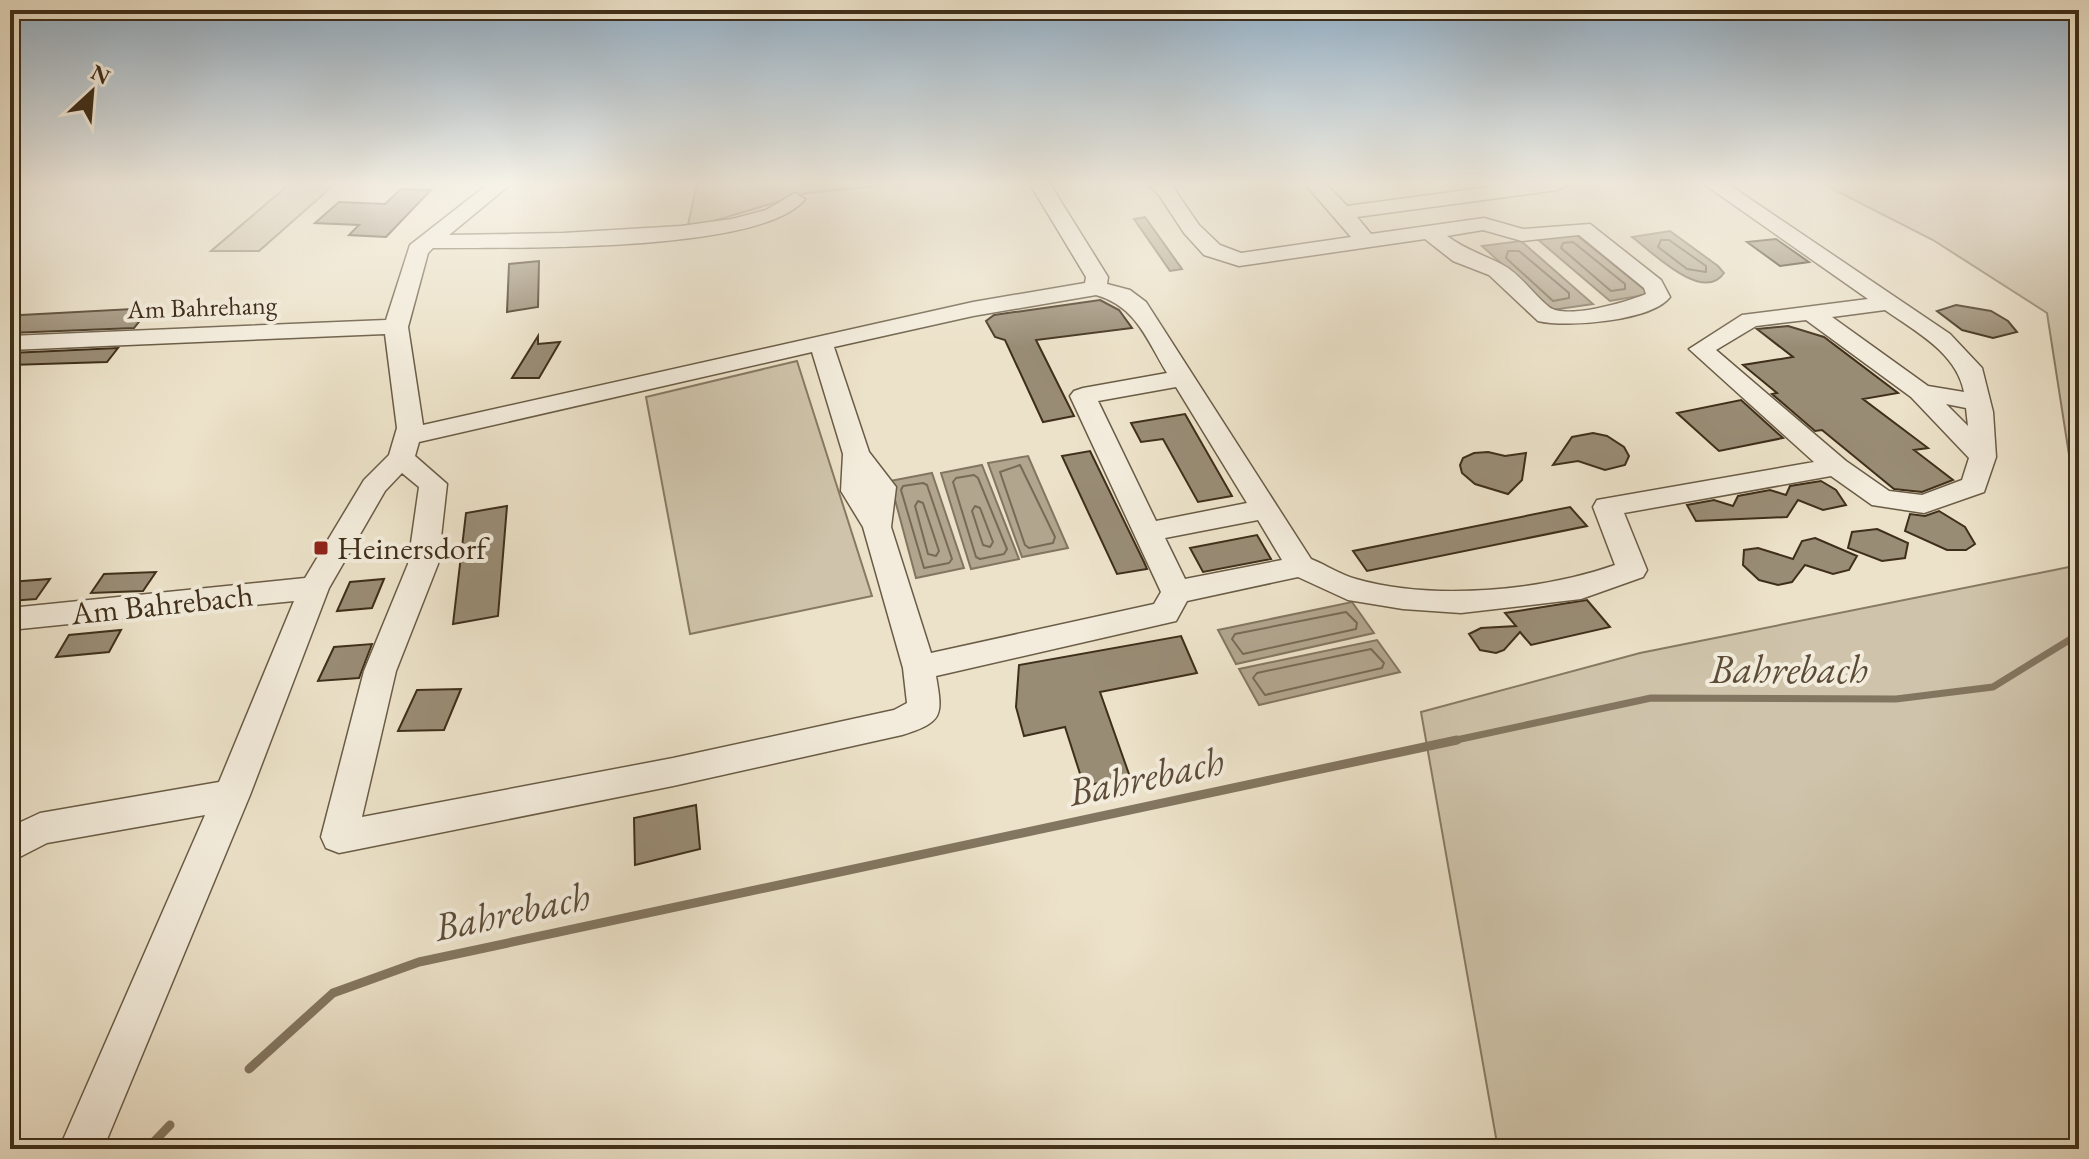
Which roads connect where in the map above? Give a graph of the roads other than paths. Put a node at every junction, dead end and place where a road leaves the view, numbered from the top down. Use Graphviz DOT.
graph roads {
  1 [pos="432,238"];
  2 [pos="609,238"];
  3 [pos="1073,238"];
  4 [pos="1200,238"];
  5 [pos="1364,238"];
  6 [pos="1386,238"];
  7 [pos="1437,238"];
  8 [pos="1595,238"];
  9 [pos="1794,238"];
  10 [pos="1366,241"];
  11 [pos="427,242"];
  12 [pos="1096,288"];
  13 [pos="1889,303"];
  14 [pos="1810,312"];
  15 [pos="396,327"];
  16 [pos="10,343"];
  17 [pos="821,344"];
  18 [pos="1183,378"];
  19 [pos="1920,392"];
  20 [pos="1978,402"];
  21 [pos="404,447"];
  22 [pos="1983,457"];
  23 [pos="1836,467"];
  24 [pos="1265,509"];
  25 [pos="1148,532"];
  26 [pos="1301,566"];
  27 [pos="314,588"];
  28 [pos="1176,592"];
  29 [pos="10,619"];
  30 [pos="919,668"];
  31 [pos="232,795"];
  32 [pos="10,846"];
  33 [pos="88,1131"];
  1 -- 11 [label="street"];
  2 -- 11 [label="street"];
  3 -- 12 [label="street"];
  4 -- 10 [label="street"];
  5 -- 10 [label="street"];
  6 -- 10 [label="street"];
  7 -- 8 [label="street"];
  9 -- 13 [label="street"];
  11 -- 15 [label="street"];
  12 -- 17 [label="street"];
  12 -- 18 [label="street"];
  13 -- 14 [label="street"];
  13 -- 20 [label="street"];
  14 -- 19 [label="street"];
  14 -- 23 [label="street"];
  15 -- 16 [label="street, Am Bahrehang"];
  15 -- 21 [label="street"];
  17 -- 21 [label="street"];
  17 -- 30 [label="street"];
  18 -- 24 [label="street"];
  18 -- 25 [label="street"];
  19 -- 20 [label="street"];
  19 -- 22 [label="street"];
  20 -- 22 [label="street"];
  21 -- 27 [label="street"];
  21 -- 30 [label="street"];
  22 -- 23 [label="street"];
  23 -- 26 [label="street"];
  24 -- 25 [label="street"];
  24 -- 26 [label="street"];
  25 -- 28 [label="street"];
  26 -- 28 [label="street"];
  27 -- 29 [label="street, Am Bahrebach"];
  27 -- 31 [label="street"];
  28 -- 30 [label="street"];
  31 -- 32 [label="street"];
  31 -- 33 [label="street"];
}
